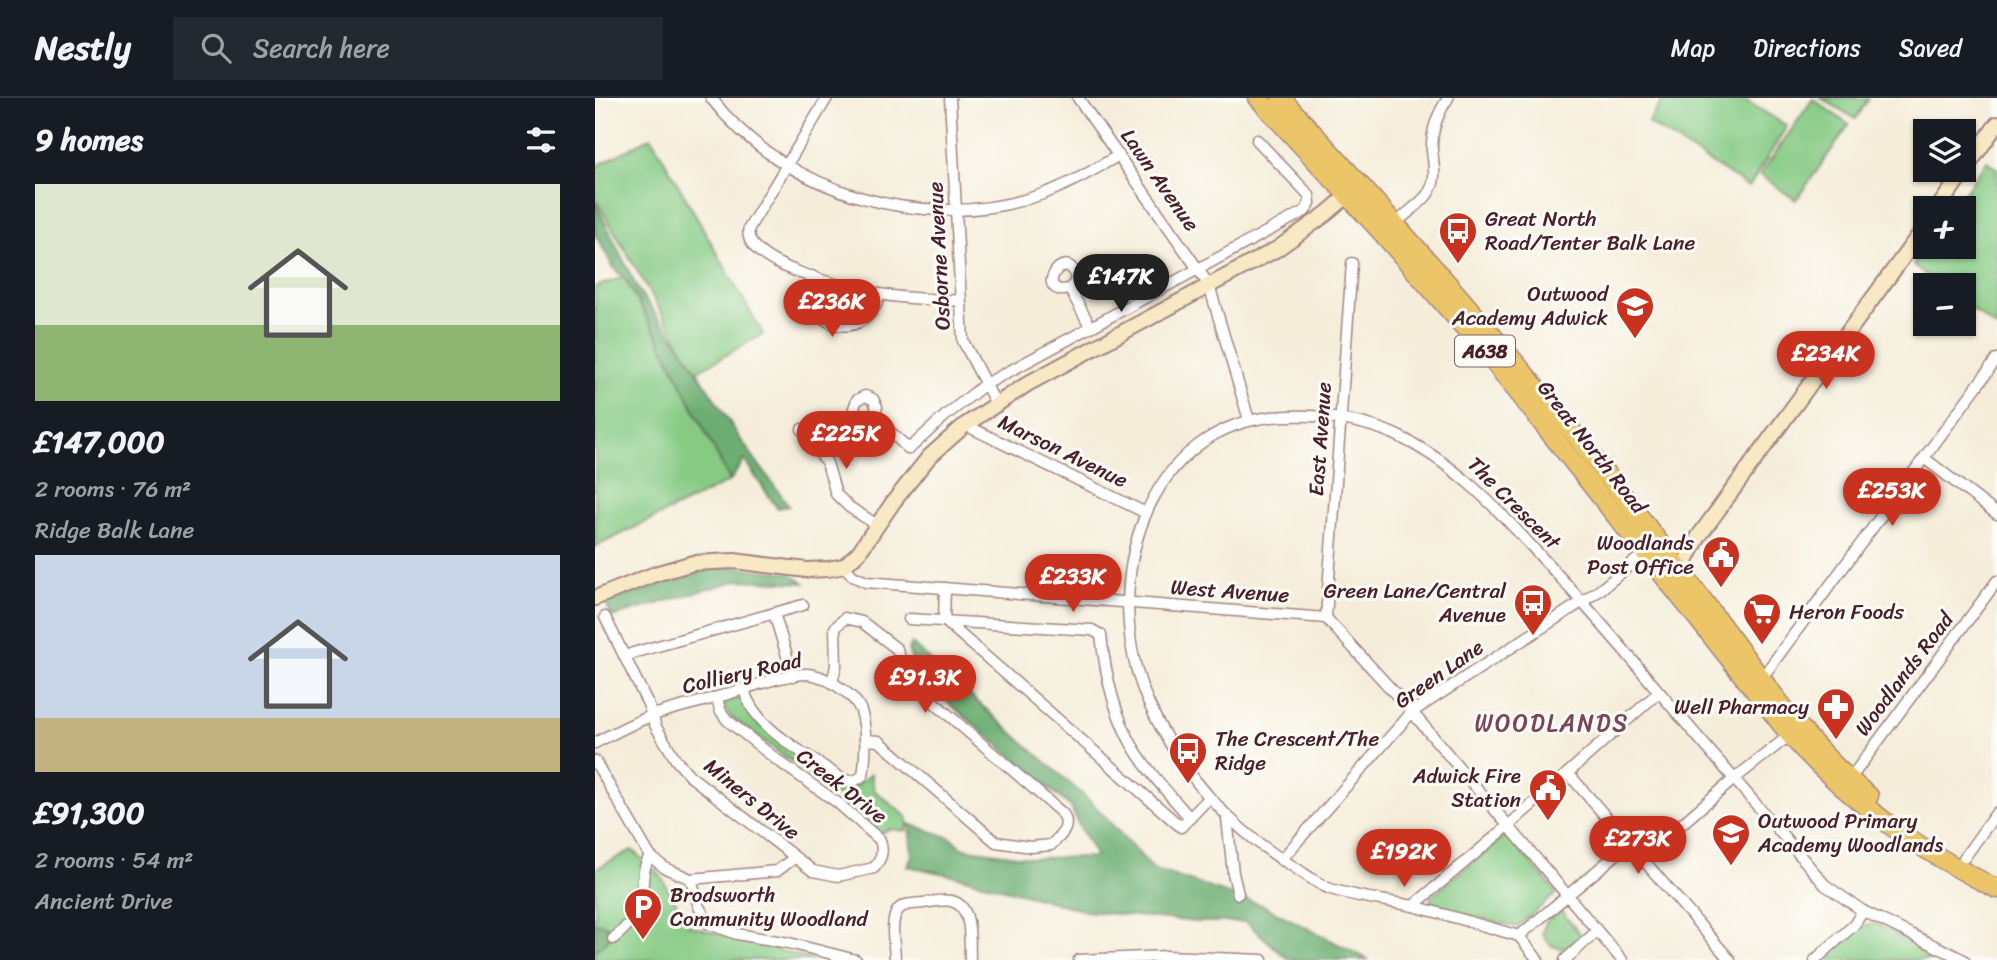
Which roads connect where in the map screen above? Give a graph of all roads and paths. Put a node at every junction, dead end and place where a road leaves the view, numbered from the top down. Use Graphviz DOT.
graph roads {
  1 [pos="711,98"];
  2 [pos="950,98"];
  3 [pos="1079,98"];
  4 [pos="1258,98"];
  5 [pos="1281,98"];
  6 [pos="1448,98"];
  7 [pos="825,99"];
  8 [pos="1997,124"];
  9 [pos="1257,140"];
  10 [pos="1119,155"];
  11 [pos="786,165"];
  12 [pos="1354,190"];
  13 [pos="1946,196"];
  14 [pos="956,210"];
  15 [pos="1396,223"];
  16 [pos="1374,225"];
  17 [pos="1391,243"];
  18 [pos="1913,243"];
  19 [pos="1352,263"];
  20 [pos="1199,269"];
  21 [pos="812,276"];
  22 [pos="1209,285"];
  23 [pos="1070,289"];
  24 [pos="880,294"];
  25 [pos="960,301"];
  26 [pos="1090,326"];
  27 [pos="1997,359"];
  28 [pos="984,385"];
  29 [pos="996,404"];
  30 [pos="873,416"];
  31 [pos="1341,419"];
  32 [pos="1248,420"];
  33 [pos="965,425"];
  34 [pos="802,429"];
  35 [pos="827,435"];
  36 [pos="813,444"];
  37 [pos="1924,458"];
  38 [pos="1144,512"];
  39 [pos="1997,514"];
  40 [pos="877,525"];
  41 [pos="1699,536"];
  42 [pos="1646,552"];
  43 [pos="1667,552"];
  44 [pos="844,566"];
  45 [pos="1681,571"];
  46 [pos="1997,581"];
  47 [pos="945,588"];
  48 [pos="595,598"];
  49 [pos="1583,601"];
  50 [pos="1130,603"];
  51 [pos="803,605"];
  52 [pos="774,613"];
  53 [pos="605,617"];
  54 [pos="1326,618"];
  55 [pos="909,619"];
  56 [pos="944,620"];
  57 [pos="625,657"];
  58 [pos="793,676"];
  59 [pos="1761,679"];
  60 [pos="832,681"];
  61 [pos="744,689"];
  62 [pos="1659,692"];
  63 [pos="717,698"];
  64 [pos="1412,712"];
  65 [pos="651,715"];
  66 [pos="1790,735"];
  67 [pos="865,740"];
  68 [pos="595,743"];
  69 [pos="595,761"];
  70 [pos="1568,773"];
  71 [pos="1734,779"];
  72 [pos="1846,784"];
  73 [pos="1209,798"];
  74 [pos="1997,812"];
  75 [pos="1190,818"];
  76 [pos="1227,818"];
  77 [pos="1508,826"];
  78 [pos="1630,844"];
  79 [pos="650,856"];
  80 [pos="794,858"];
  81 [pos="1642,858"];
  82 [pos="1964,858"];
  83 [pos="1281,860"];
  84 [pos="813,871"];
  85 [pos="1997,875"];
  86 [pos="691,879"];
  87 [pos="1997,889"];
  88 [pos="1238,894"];
  89 [pos="1566,896"];
  90 [pos="1413,906"];
  91 [pos="1863,911"];
  92 [pos="1597,931"];
  93 [pos="1519,936"];
  94 [pos="613,939"];
  95 [pos="856,960"];
  96 [pos="895,960"];
  97 [pos="970,960"];
  98 [pos="1079,960"];
  99 [pos="1262,960"];
  100 [pos="1538,960"];
  101 [pos="1565,960"];
  102 [pos="1622,960"];
  103 [pos="1730,960"];
  104 [pos="1815,960"];
  105 [pos="1964,960"];
  1 -- 11 [label="street"];
  2 -- 14 [label="street, Osborne Avenue"];
  3 -- 10 [label="street, Lawn Avenue"];
  4 -- 12 [label="highway, Great North Road / A638"];
  5 -- 12 [label="highway, Great North Road / A638"];
  6 -- 15 [label="street"];
  7 -- 11 [label="street"];
  8 -- 13 [label="street"];
  9 -- 20 [label="street"];
  10 -- 14 [label="street"];
  10 -- 20 [label="street, Lawn Avenue"];
  11 -- 14 [label="street"];
  11 -- 21 [label="street"];
  12 -- 15 [label="highway, Great North Road / A638"];
  12 -- 16 [label="highway, Great North Road / A638"];
  12 -- 22 [label="street"];
  14 -- 25 [label="street, Osborne Avenue"];
  15 -- 16 [label="street"];
  15 -- 17 [label="street"];
  15 -- 43 [label="highway, Great North Road / A638"];
  16 -- 17 [label="highway, Great North Road / A638"];
  17 -- 42 [label="highway, Great North Road / A638"];
  18 -- 41 [label="street"];
  19 -- 31 [label="street, East Avenue"];
  20 -- 22 [label="street, Lawn Avenue"];
  20 -- 26 [label="street"];
  21 -- 24 [label="street"];
  21 -- 24 [label="street"];
  22 -- 29 [label="street"];
  22 -- 32 [label="street, Lawn Avenue"];
  23 -- 26 [label="street"];
  24 -- 25 [label="street"];
  25 -- 28 [label="street, Osborne Avenue"];
  26 -- 28 [label="street"];
  27 -- 37 [label="street"];
  28 -- 29 [label="street, Osborne Avenue"];
  28 -- 30 [label="street"];
  29 -- 33 [label="street"];
  31 -- 32 [label="street, The Crescent"];
  31 -- 49 [label="street, The Crescent"];
  31 -- 54 [label="street, East Avenue"];
  32 -- 38 [label="street, The Crescent"];
  33 -- 38 [label="street, Marson Avenue"];
  33 -- 40 [label="street"];
  34 -- 36 [label="street"];
  35 -- 36 [label="street"];
  36 -- 40 [label="street"];
  37 -- 39 [label="street"];
  37 -- 59 [label="street"];
  38 -- 50 [label="street, The Crescent"];
  40 -- 44 [label="street"];
  41 -- 43 [label="street"];
  41 -- 45 [label="street"];
  42 -- 43 [label="street"];
  42 -- 49 [label="street, Green Lane"];
  42 -- 66 [label="highway, Great North Road / A638"];
  43 -- 45 [label="highway, Great North Road / A638"];
  44 -- 47 [label="street, West Avenue"];
  44 -- 48 [label="street"];
  45 -- 59 [label="highway, Great North Road / A638"];
  46 -- 72 [label="street, Woodlands Road"];
  47 -- 50 [label="street, West Avenue"];
  47 -- 56 [label="street"];
  49 -- 62 [label="street, The Crescent"];
  49 -- 64 [label="street, Green Lane"];
  50 -- 54 [label="street, West Avenue"];
  50 -- 73 [label="street, The Crescent"];
  51 -- 52 [label="street"];
  52 -- 57 [label="street"];
  52 -- 58 [label="street"];
  53 -- 57 [label="street, Miners Drive"];
  54 -- 64 [label="street"];
  55 -- 56 [label="street"];
  56 -- 75 [label="street"];
  56 -- 75 [label="street"];
  57 -- 65 [label="street, Miners Drive"];
  58 -- 60 [label="street, Colliery Road"];
  58 -- 61 [label="street, Colliery Road"];
  59 -- 72 [label="highway, Great North Road / A638"];
  60 -- 67 [label="street, Colliery Road"];
  60 -- 67 [label="street"];
  61 -- 63 [label="street, Colliery Road"];
  61 -- 67 [label="street, Colliery Road"];
  62 -- 70 [label="street"];
  62 -- 71 [label="street, The Crescent"];
  63 -- 65 [label="street, Colliery Road"];
  63 -- 84 [label="street, Creek Drive"];
  64 -- 77 [label="street"];
  64 -- 83 [label="street, Green Lane"];
  65 -- 68 [label="street, Colliery Road"];
  65 -- 80 [label="street, Miners Drive"];
  66 -- 71 [label="street"];
  66 -- 72 [label="highway, Great North Road / A638"];
  69 -- 79 [label="street"];
  70 -- 77 [label="street"];
  70 -- 78 [label="street"];
  71 -- 81 [label="street"];
  71 -- 91 [label="street, The Crescent"];
  72 -- 82 [label="highway, Great North Road / A638"];
  72 -- 87 [label="highway, Great North Road / A638"];
  73 -- 75 [label="street"];
  73 -- 76 [label="street, The Crescent"];
  74 -- 82 [label="street"];
  76 -- 83 [label="street, The Crescent"];
  76 -- 88 [label="street"];
  77 -- 89 [label="street"];
  77 -- 90 [label="street"];
  78 -- 81 [label="street"];
  78 -- 89 [label="street"];
  79 -- 86 [label="street"];
  79 -- 94 [label="street"];
  80 -- 84 [label="street, Miners Drive"];
  80 -- 86 [label="street"];
  81 -- 103 [label="street"];
  82 -- 85 [label="highway, Great North Road / A638"];
  83 -- 90 [label="street, The Crescent"];
  86 -- 95 [label="street"];
  89 -- 92 [label="street"];
  89 -- 93 [label="street"];
  90 -- 93 [label="street, The Crescent"];
  91 -- 104 [label="street"];
  91 -- 105 [label="street, The Crescent"];
  92 -- 101 [label="street"];
  92 -- 102 [label="street"];
  93 -- 100 [label="street"];
  96 -- 97 [label="street"];
  98 -- 99 [label="street"];
}
